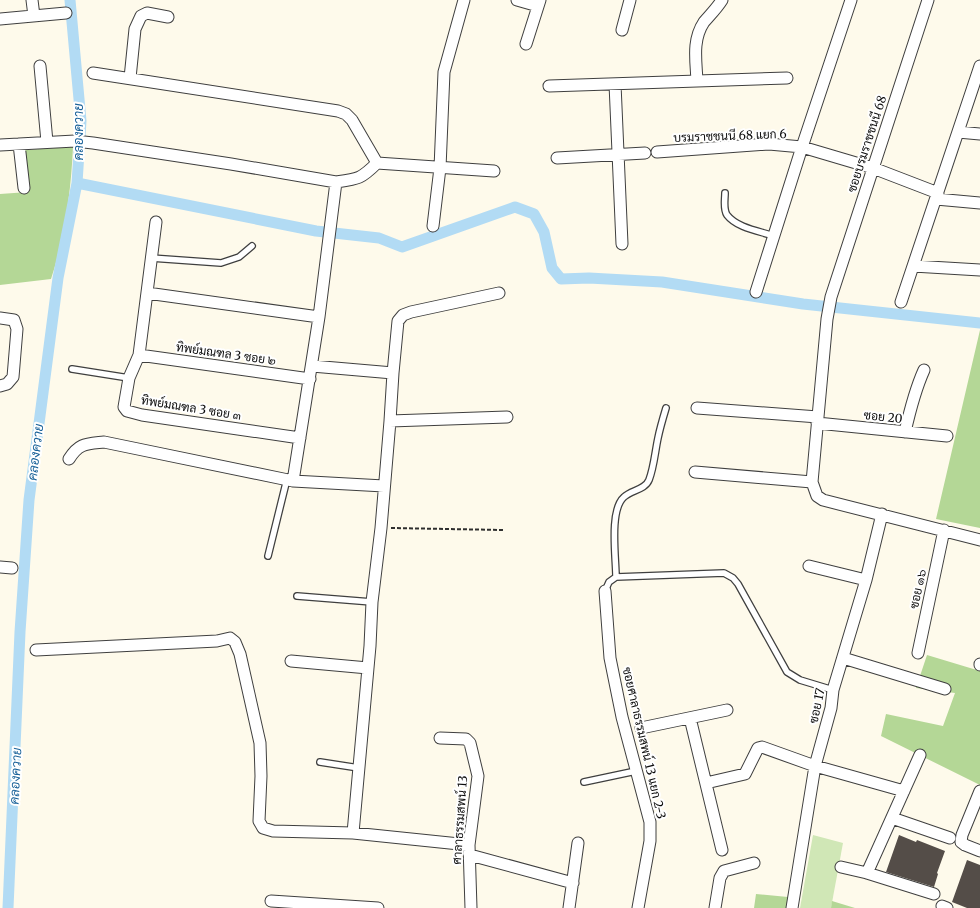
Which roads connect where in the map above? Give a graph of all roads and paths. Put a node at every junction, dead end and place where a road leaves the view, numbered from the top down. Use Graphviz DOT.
graph roads {
  1 [pos="32,0"];
  2 [pos="464,0"];
  3 [pos="517,0"];
  4 [pos="630,0"];
  5 [pos="722,0"];
  6 [pos="851,0"];
  7 [pos="928,0"];
  8 [pos="539,3"];
  9 [pos="66,14"];
  10 [pos="34,16"];
  11 [pos="168,17"];
  12 [pos="0,19"];
  13 [pos="622,30"];
  14 [pos="526,44"];
  15 [pos="40,66"];
  16 [pos="980,66"];
  17 [pos="93,72"];
  18 [pos="130,78"];
  19 [pos="787,78"];
  20 [pos="697,81"];
  21 [pos="615,84"];
  22 [pos="549,86"];
  23 [pos="958,132"];
  24 [pos="980,134"];
  25 [pos="47,142"];
  26 [pos="19,144"];
  27 [pos="0,145"];
  28 [pos="802,147"];
  29 [pos="657,152"];
  30 [pos="645,153"];
  31 [pos="618,154"];
  32 [pos="557,158"];
  33 [pos="377,163"];
  34 [pos="440,168"];
  35 [pos="873,168"];
  36 [pos="494,171"];
  37 [pos="336,182"];
  38 [pos="24,188"];
  39 [pos="725,193"];
  40 [pos="937,196"];
  41 [pos="980,202"];
  42 [pos="156,222"];
  43 [pos="433,226"];
  44 [pos="774,236"];
  45 [pos="622,244"];
  46 [pos="252,246"];
  47 [pos="151,258"];
  48 [pos="913,266"];
  49 [pos="980,270"];
  50 [pos="756,292"];
  51 [pos="146,293"];
  52 [pos="499,293"];
  53 [pos="900,302"];
  54 [pos="319,317"];
  55 [pos="0,318"];
  56 [pos="139,355"];
  57 [pos="312,366"];
  58 [pos="72,369"];
  59 [pos="924,370"];
  60 [pos="393,373"];
  61 [pos="129,378"];
  62 [pos="310,379"];
  63 [pos="0,386"];
  64 [pos="666,408"];
  65 [pos="697,408"];
  66 [pos="507,416"];
  67 [pos="817,420"];
  68 [pos="390,421"];
  69 [pos="906,432"];
  70 [pos="947,436"];
  71 [pos="300,438"];
  72 [pos="69,459"];
  73 [pos="695,472"];
  74 [pos="290,480"];
  75 [pos="812,482"];
  76 [pos="384,486"];
  77 [pos="882,514"];
  78 [pos="382,528"];
  79 [pos="503,530"];
  80 [pos="944,530"];
  81 [pos="980,540"];
  82 [pos="268,556"];
  83 [pos="810,566"];
  84 [pos="0,567"];
  85 [pos="12,568"];
  86 [pos="616,577"];
  87 [pos="866,580"];
  88 [pos="605,591"];
  89 [pos="297,596"];
  90 [pos="372,602"];
  91 [pos="36,650"];
  92 [pos="918,653"];
  93 [pos="843,658"];
  94 [pos="291,661"];
  95 [pos="368,668"];
  96 [pos="944,689"];
  97 [pos="833,690"];
  98 [pos="727,710"];
  99 [pos="690,718"];
  100 [pos="641,728"];
  101 [pos="440,738"];
  102 [pos="920,755"];
  103 [pos="320,762"];
  104 [pos="815,766"];
  105 [pos="360,768"];
  106 [pos="636,771"];
  107 [pos="584,782"];
  108 [pos="706,783"];
  109 [pos="904,791"];
  110 [pos="980,791"];
  111 [pos="892,818"];
  112 [pos="354,834"];
  113 [pos="950,838"];
  114 [pos="578,843"];
  115 [pos="470,850"];
  116 [pos="722,850"];
  117 [pos="980,851"];
  118 [pos="754,863"];
  119 [pos="841,867"];
  120 [pos="867,872"];
  121 [pos="572,883"];
  122 [pos="934,894"];
  123 [pos="271,901"];
  124 [pos="378,908"];
  125 [pos="471,908"];
  126 [pos="569,908"];
  127 [pos="638,908"];
  128 [pos="715,908"];
  129 [pos="792,908"];
  1 -- 10 [label="street"];
  2 -- 34 [label="street"];
  3 -- 8 [label="street"];
  4 -- 13 [label="street"];
  5 -- 20 [label="street"];
  6 -- 28 [label="street"];
  7 -- 35 [label="street, ซอยบรมราชชนนี 68"];
  8 -- 14 [label="street"];
  9 -- 10 [label="street"];
  10 -- 12 [label="street"];
  11 -- 18 [label="street"];
  15 -- 25 [label="street"];
  16 -- 23 [label="street"];
  17 -- 18 [label="street"];
  18 -- 33 [label="street"];
  19 -- 20 [label="street"];
  20 -- 21 [label="street"];
  21 -- 22 [label="street"];
  21 -- 31 [label="street"];
  23 -- 24 [label="street"];
  23 -- 40 [label="street"];
  25 -- 26 [label="street"];
  25 -- 37 [label="street"];
  26 -- 27 [label="street"];
  26 -- 38 [label="street"];
  28 -- 29 [label="street, บรมราชชนนี 68 แยก 6"];
  28 -- 35 [label="street, บรมราชชนนี 68 แยก 6"];
  28 -- 44 [label="street"];
  30 -- 31 [label="street"];
  31 -- 32 [label="street"];
  31 -- 45 [label="street"];
  33 -- 34 [label="street"];
  33 -- 37 [label="street"];
  34 -- 36 [label="street"];
  34 -- 43 [label="street"];
  35 -- 40 [label="street, บรมราชชนนี 68 แยก 6"];
  35 -- 67 [label="street, ซอยบรมราชชนนี 68"];
  37 -- 54 [label="street"];
  39 -- 44 [label="lane"];
  40 -- 41 [label="street, บรมราชชนนี 68 แยก 6"];
  40 -- 48 [label="street"];
  42 -- 47 [label="street, ทิพย์มณฑล 3 ซอย ๓"];
  44 -- 50 [label="street"];
  46 -- 47 [label="lane"];
  47 -- 51 [label="street, ทิพย์มณฑล 3 ซอย ๓"];
  48 -- 49 [label="street"];
  48 -- 53 [label="street"];
  51 -- 54 [label="street"];
  51 -- 56 [label="street, ทิพย์มณฑล 3 ซอย ๓"];
  52 -- 60 [label="street"];
  54 -- 57 [label="street"];
  55 -- 63 [label="street"];
  56 -- 61 [label="street, ทิพย์มณฑล 3 ซอย ๓"];
  56 -- 62 [label="street, ทิพย์มณฑล 3 ซอย ๒"];
  57 -- 60 [label="street"];
  57 -- 62 [label="street"];
  58 -- 61 [label="lane"];
  59 -- 69 [label="street"];
  60 -- 68 [label="street"];
  61 -- 71 [label="street, ทิพย์มณฑล 3 ซอย ๓"];
  62 -- 71 [label="street"];
  64 -- 86 [label="lane"];
  65 -- 67 [label="street, ซอย 20"];
  66 -- 68 [label="street"];
  67 -- 69 [label="street, ซอย 20"];
  67 -- 75 [label="street, ซอยบรมราชชนนี 68"];
  68 -- 76 [label="street"];
  69 -- 70 [label="street, ซอย 20"];
  71 -- 74 [label="street"];
  72 -- 74 [label="street"];
  73 -- 75 [label="street"];
  74 -- 76 [label="street"];
  74 -- 82 [label="lane"];
  75 -- 77 [label="street"];
  76 -- 78 [label="street"];
  77 -- 80 [label="street"];
  77 -- 87 [label="street, ซอย 17"];
  78 -- 79 [label="path"];
  78 -- 90 [label="street"];
  80 -- 81 [label="street"];
  80 -- 92 [label="street, ซอย ๑๖"];
  83 -- 87 [label="street"];
  84 -- 85 [label="street"];
  86 -- 88 [label="lane, ซอยศาลาธรรมสพน์ 13 แยก 2-3"];
  86 -- 97 [label="lane"];
  87 -- 93 [label="street, ซอย 17"];
  88 -- 106 [label="street, ซอยศาลาธรรมสพน์ 13 แยก 2-3"];
  89 -- 90 [label="lane"];
  90 -- 95 [label="street"];
  91 -- 112 [label="street"];
  93 -- 96 [label="street"];
  93 -- 97 [label="street, ซอย 17"];
  94 -- 95 [label="street"];
  95 -- 105 [label="street"];
  97 -- 104 [label="street, ซอย 17"];
  98 -- 99 [label="street"];
  99 -- 100 [label="street"];
  99 -- 108 [label="street"];
  101 -- 115 [label="street, ศาลาธรรมสพน์ 13"];
  102 -- 109 [label="street"];
  103 -- 105 [label="lane"];
  104 -- 108 [label="street"];
  104 -- 109 [label="street"];
  104 -- 129 [label="street, ซอย 17"];
  105 -- 112 [label="street"];
  106 -- 107 [label="lane"];
  106 -- 127 [label="street, ซอยศาลาธรรมสพน์ 13 แยก 2-3"];
  108 -- 116 [label="street"];
  109 -- 111 [label="street"];
  110 -- 117 [label="street"];
  111 -- 113 [label="street"];
  111 -- 120 [label="street"];
  112 -- 115 [label="street"];
  114 -- 121 [label="street"];
  115 -- 121 [label="street"];
  115 -- 125 [label="street, ศาลาธรรมสพน์ 13"];
  118 -- 128 [label="street"];
  119 -- 120 [label="street"];
  120 -- 122 [label="street"];
  121 -- 126 [label="street"];
  123 -- 124 [label="street"];
}
